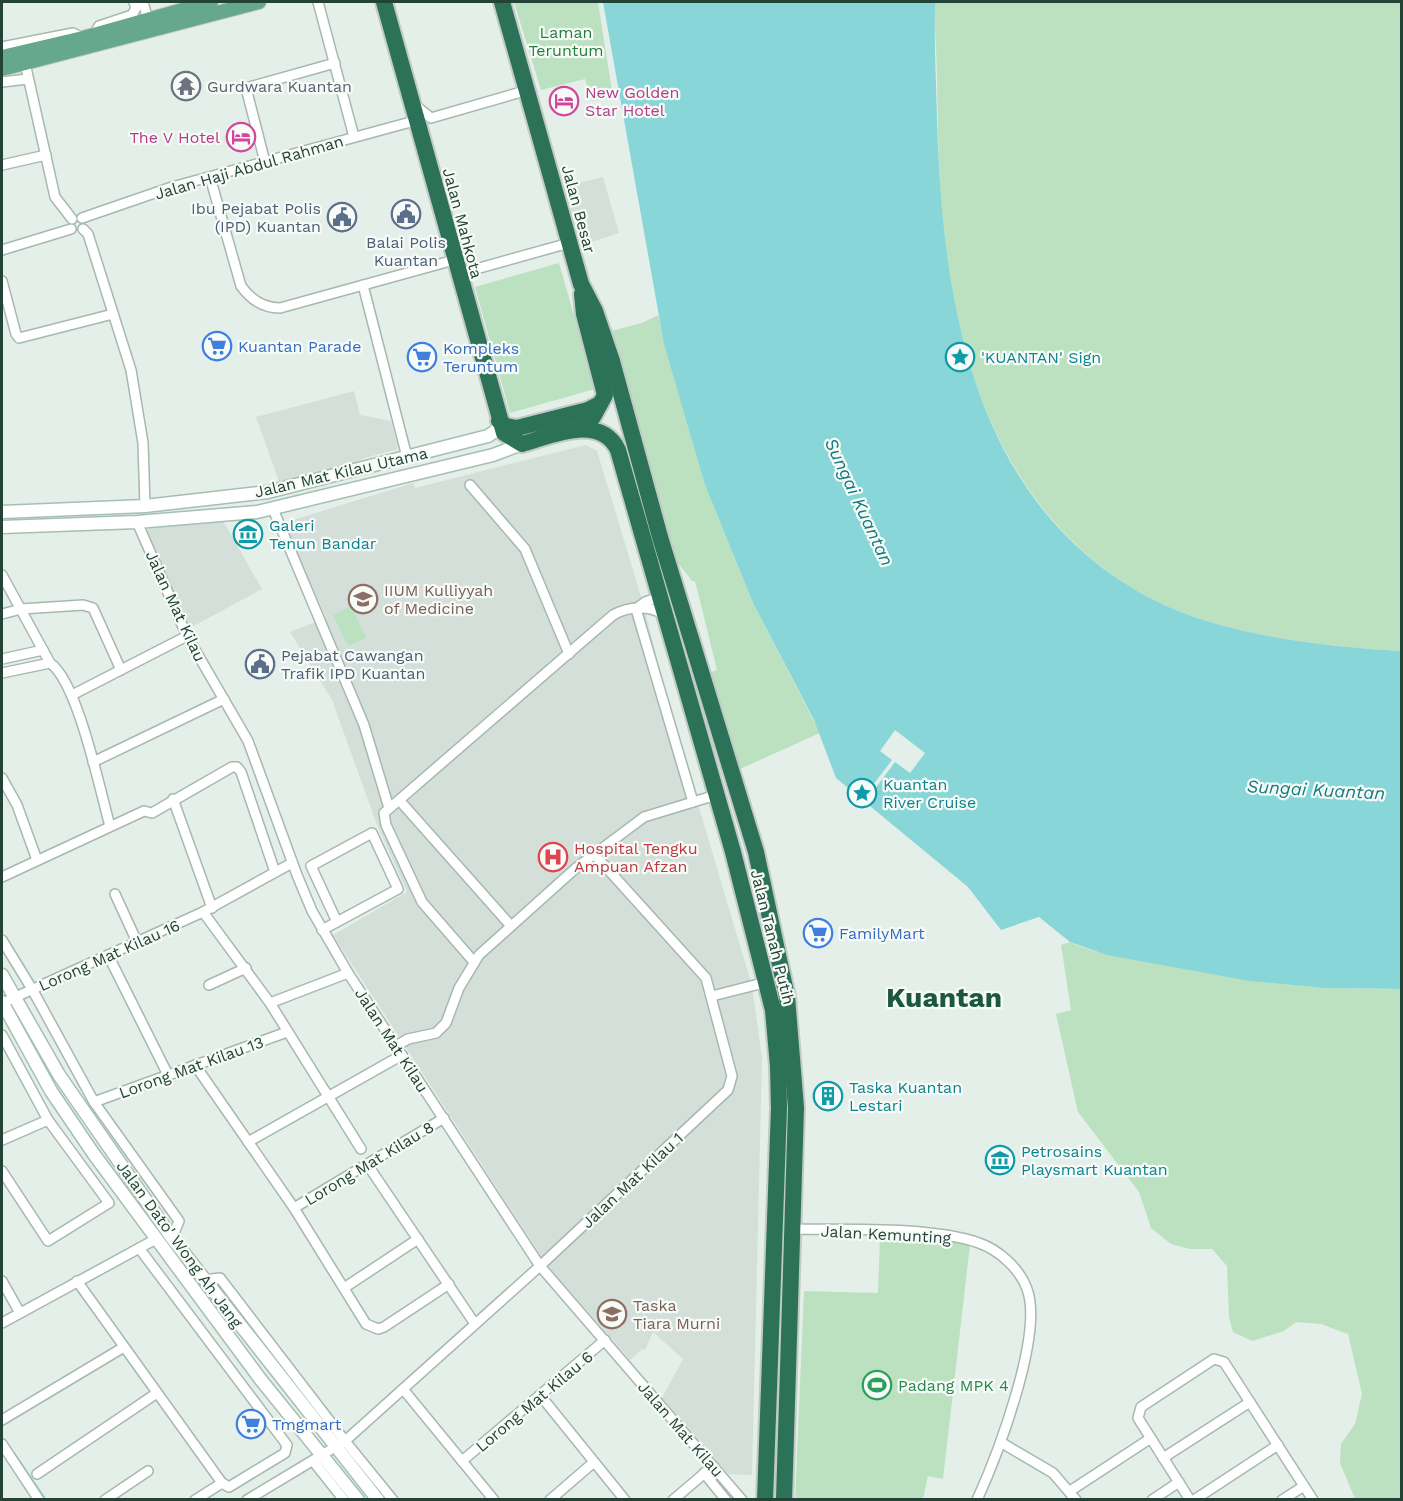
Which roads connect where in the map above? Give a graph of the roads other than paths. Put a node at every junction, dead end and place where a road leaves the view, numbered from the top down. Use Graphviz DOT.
graph roads {
  1 [pos="134,2"];
  2 [pos="143,2"];
  3 [pos="211,2"];
  4 [pos="259,2"];
  5 [pos="318,2"];
  6 [pos="384,2"];
  7 [pos="502,2"];
  8 [pos="148,20"];
  9 [pos="89,37"];
  10 [pos="2,47"];
  11 [pos="2,57"];
  12 [pos="25,63"];
  13 [pos="335,63"];
  14 [pos="2,69"];
  15 [pos="28,79"];
  16 [pos="2,82"];
  17 [pos="528,90"];
  18 [pos="412,102"];
  19 [pos="418,120"];
  20 [pos="354,137"];
  21 [pos="46,155"];
  22 [pos="265,162"];
  23 [pos="2,165"];
  24 [pos="210,177"];
  25 [pos="82,218"];
  26 [pos="72,224"];
  27 [pos="83,229"];
  28 [pos="569,243"];
  29 [pos="2,250"];
  30 [pos="456,267"];
  31 [pos="2,281"];
  32 [pos="581,284"];
  33 [pos="363,285"];
  34 [pos="113,314"];
  35 [pos="603,402"];
  36 [pos="499,421"];
  37 [pos="629,423"];
  38 [pos="575,430"];
  39 [pos="488,436"];
  40 [pos="522,444"];
  41 [pos="493,455"];
  42 [pos="406,457"];
  43 [pos="388,462"];
  44 [pos="392,478"];
  45 [pos="470,485"];
  46 [pos="145,506"];
  47 [pos="273,509"];
  48 [pos="2,512"];
  49 [pos="136,522"];
  50 [pos="2,526"];
  51 [pos="2,575"];
  52 [pos="672,575"];
  53 [pos="660,597"];
  54 [pos="21,609"];
  55 [pos="636,609"];
  56 [pos="2,614"];
  57 [pos="684,614"];
  58 [pos="665,615"];
  59 [pos="187,636"];
  60 [pos="43,650"];
  61 [pos="569,654"];
  62 [pos="2,659"];
  63 [pos="50,663"];
  64 [pos="121,670"];
  65 [pos="2,673"];
  66 [pos="72,695"];
  67 [pos="224,699"];
  68 [pos="93,762"];
  69 [pos="2,778"];
  70 [pos="716,795"];
  71 [pos="173,799"];
  72 [pos="400,801"];
  73 [pos="696,801"];
  74 [pos="740,805"];
  75 [pos="389,808"];
  76 [pos="110,826"];
  77 [pos="727,833"];
  78 [pos="733,852"];
  79 [pos="594,854"];
  80 [pos="37,860"];
  81 [pos="292,863"];
  82 [pos="276,872"];
  83 [pos="2,877"];
  84 [pos="115,894"];
  85 [pos="207,910"];
  86 [pos="337,922"];
  87 [pos="511,926"];
  88 [pos="322,930"];
  89 [pos="2,940"];
  90 [pos="137,942"];
  91 [pos="108,955"];
  92 [pos="474,963"];
  93 [pos="246,968"];
  94 [pos="348,973"];
  95 [pos="2,975"];
  96 [pos="767,982"];
  97 [pos="209,985"];
  98 [pos="32,989"];
  99 [pos="712,996"];
  100 [pos="15,997"];
  101 [pos="2,1003"];
  102 [pos="270,1003"];
  103 [pos="287,1032"];
  104 [pos="2,1035"];
  105 [pos="396,1046"];
  106 [pos="402,1055"];
  107 [pos="195,1065"];
  108 [pos="168,1075"];
  109 [pos="327,1097"];
  110 [pos="94,1102"];
  111 [pos="444,1118"];
  112 [pos="48,1120"];
  113 [pos="2,1140"];
  114 [pos="249,1142"];
  115 [pos="361,1149"];
  116 [pos="93,1153"];
  117 [pos="77,1160"];
  118 [pos="367,1164"];
  119 [pos="2,1171"];
  120 [pos="294,1208"];
  121 [pos="792,1229"];
  122 [pos="172,1238"];
  123 [pos="156,1239"];
  124 [pos="418,1239"];
  125 [pos="139,1248"];
  126 [pos="540,1266"];
  127 [pos="203,1280"];
  128 [pos="2,1281"];
  129 [pos="77,1281"];
  130 [pos="449,1284"];
  131 [pos="344,1288"];
  132 [pos="20,1312"];
  133 [pos="2,1323"];
  134 [pos="475,1324"];
  135 [pos="605,1340"];
  136 [pos="271,1344"];
  137 [pos="124,1347"];
  138 [pos="260,1351"];
  139 [pos="296,1376"];
  140 [pos="261,1380"];
  141 [pos="285,1384"];
  142 [pos="246,1389"];
  143 [pos="403,1389"];
  144 [pos="157,1393"];
  145 [pos="540,1395"];
  146 [pos="1250,1402"];
  147 [pos="2,1420"];
  148 [pos="1151,1438"];
  149 [pos="1002,1443"];
  150 [pos="2,1444"];
  151 [pos="340,1444"];
  152 [pos="1278,1445"];
  153 [pos="317,1458"];
  154 [pos="1163,1458"];
  155 [pos="462,1461"];
  156 [pos="594,1462"];
  157 [pos="713,1466"];
  158 [pos="148,1471"];
  159 [pos="704,1473"];
  160 [pos="37,1474"];
  161 [pos="1179,1482"];
  162 [pos="222,1484"];
  163 [pos="1304,1485"];
  164 [pos="1070,1491"];
  165 [pos="39,1500"];
  166 [pos="105,1500"];
  167 [pos="195,1500"];
  168 [pos="247,1500"];
  169 [pos="344,1500"];
  170 [pos="358,1500"];
  171 [pos="378,1500"];
  172 [pos="393,1500"];
  173 [pos="494,1500"];
  174 [pos="550,1500"];
  175 [pos="625,1500"];
  176 [pos="673,1500"];
  177 [pos="726,1500"];
  178 [pos="742,1500"];
  179 [pos="765,1500"];
  180 [pos="784,1500"];
  181 [pos="977,1500"];
  182 [pos="1076,1500"];
  183 [pos="1152,1500"];
  184 [pos="1192,1500"];
  185 [pos="1282,1500"];
  186 [pos="1313,1500"];
  1 -- 9 [label="street"];
  2 -- 8 [label="street"];
  3 -- 8 [label="main road"];
  4 -- 12 [label="main road"];
  5 -- 13 [label="street"];
  6 -- 18 [label="highway, Jalan Mahkota"];
  7 -- 17 [label="highway, Jalan Besar"];
  8 -- 9 [label="main road"];
  9 -- 10 [label="street"];
  9 -- 11 [label="main road"];
  12 -- 14 [label="main road"];
  12 -- 15 [label="street"];
  13 -- 20 [label="street"];
  13 -- 22 [label="street"];
  15 -- 16 [label="street"];
  15 -- 21 [label="street"];
  17 -- 18 [label="street"];
  17 -- 28 [label="highway, Jalan Besar"];
  18 -- 19 [label="highway, Jalan Mahkota"];
  19 -- 20 [label="street, Jalan Haji Abdul Rahman"];
  19 -- 30 [label="highway, Jalan Mahkota"];
  20 -- 22 [label="street, Jalan Haji Abdul Rahman"];
  21 -- 23 [label="street"];
  21 -- 26 [label="street"];
  22 -- 24 [label="street, Jalan Haji Abdul Rahman"];
  24 -- 25 [label="street, Jalan Haji Abdul Rahman"];
  24 -- 33 [label="street"];
  25 -- 26 [label="street, Jalan Haji Abdul Rahman"];
  25 -- 27 [label="street"];
  26 -- 27 [label="street"];
  26 -- 29 [label="street"];
  27 -- 34 [label="street"];
  28 -- 30 [label="street"];
  28 -- 32 [label="highway, Jalan Besar"];
  30 -- 33 [label="street"];
  30 -- 36 [label="highway, Jalan Mahkota"];
  31 -- 34 [label="street"];
  32 -- 35 [label="highway"];
  32 -- 37 [label="highway, Jalan Besar"];
  33 -- 42 [label="street"];
  34 -- 46 [label="street"];
  35 -- 36 [label="highway"];
  35 -- 38 [label="highway"];
  36 -- 39 [label="main road"];
  36 -- 40 [label="highway, Jalan Mahkota"];
  37 -- 52 [label="highway, Jalan Tanah Putih"];
  38 -- 40 [label="highway, Jalan Mat Kilau Utama"];
  38 -- 53 [label="highway, Jalan Tanah Putih"];
  39 -- 41 [label="main road"];
  39 -- 42 [label="main road, Jalan Mat Kilau Utama"];
  40 -- 41 [label="main road, Jalan Mat Kilau Utama"];
  41 -- 44 [label="main road, Jalan Mat Kilau Utama"];
  42 -- 43 [label="main road, Jalan Mat Kilau Utama"];
  43 -- 44 [label="main road"];
  43 -- 46 [label="main road, Jalan Mat Kilau Utama"];
  44 -- 47 [label="main road, Jalan Mat Kilau Utama"];
  45 -- 61 [label="street"];
  46 -- 48 [label="main road, Jalan Mat Kilau Utama"];
  47 -- 49 [label="main road, Jalan Mat Kilau Utama"];
  47 -- 75 [label="street"];
  49 -- 50 [label="main road, Jalan Mat Kilau Utama"];
  49 -- 59 [label="street, Jalan Mat Kilau"];
  51 -- 54 [label="street"];
  52 -- 53 [label="highway"];
  52 -- 57 [label="highway, Jalan Tanah Putih"];
  53 -- 55 [label="street"];
  53 -- 57 [label="highway"];
  53 -- 58 [label="highway, Jalan Tanah Putih"];
  54 -- 56 [label="street"];
  54 -- 60 [label="street"];
  54 -- 64 [label="street"];
  55 -- 58 [label="street"];
  55 -- 61 [label="street"];
  55 -- 73 [label="street"];
  57 -- 74 [label="highway, Jalan Tanah Putih"];
  58 -- 70 [label="highway, Jalan Tanah Putih"];
  59 -- 64 [label="street"];
  59 -- 67 [label="street, Jalan Mat Kilau"];
  60 -- 62 [label="street"];
  60 -- 63 [label="street"];
  61 -- 72 [label="street"];
  63 -- 65 [label="street"];
  63 -- 66 [label="street"];
  64 -- 66 [label="street"];
  66 -- 68 [label="street"];
  67 -- 68 [label="street"];
  67 -- 81 [label="street, Jalan Mat Kilau"];
  68 -- 76 [label="street"];
  69 -- 80 [label="street"];
  70 -- 73 [label="street"];
  70 -- 77 [label="highway, Jalan Tanah Putih"];
  71 -- 76 [label="street"];
  71 -- 82 [label="street"];
  71 -- 85 [label="street"];
  72 -- 75 [label="street"];
  72 -- 87 [label="street"];
  73 -- 77 [label="street"];
  73 -- 79 [label="street"];
  74 -- 78 [label="highway"];
  74 -- 121 [label="highway, Jalan Tanah Putih"];
  75 -- 92 [label="street"];
  76 -- 80 [label="street"];
  77 -- 78 [label="highway, Jalan Tanah Putih"];
  78 -- 96 [label="highway, Jalan Tanah Putih"];
  79 -- 87 [label="street"];
  79 -- 99 [label="street, Jalan Mat Kilau 1"];
  80 -- 83 [label="street"];
  81 -- 82 [label="street, Lorong Mat Kilau 16"];
  81 -- 88 [label="street, Jalan Mat Kilau"];
  82 -- 85 [label="street, Lorong Mat Kilau 16"];
  84 -- 90 [label="street"];
  85 -- 90 [label="street, Lorong Mat Kilau 16"];
  85 -- 93 [label="street"];
  86 -- 86 [label="street"];
  86 -- 88 [label="street"];
  87 -- 92 [label="street"];
  88 -- 94 [label="street, Jalan Mat Kilau"];
  89 -- 98 [label="street"];
  90 -- 91 [label="street, Lorong Mat Kilau 16"];
  91 -- 98 [label="street, Lorong Mat Kilau 16"];
  91 -- 108 [label="street"];
  92 -- 105 [label="street"];
  93 -- 97 [label="street"];
  93 -- 102 [label="street"];
  94 -- 102 [label="street"];
  94 -- 105 [label="street, Jalan Mat Kilau"];
  95 -- 100 [label="main road, Jalan Dato' Wong Ah Jang"];
  96 -- 99 [label="street"];
  96 -- 179 [label="highway, Jalan Tanah Putih"];
  98 -- 100 [label="street, Lorong Mat Kilau 16"];
  98 -- 110 [label="street"];
  99 -- 126 [label="street, Jalan Mat Kilau 1"];
  100 -- 101 [label="street, Lorong Mat Kilau 16"];
  100 -- 122 [label="main road, Jalan Dato' Wong Ah Jang"];
  101 -- 116 [label="main road, Jalan Dato' Wong Ah Jang"];
  102 -- 103 [label="street"];
  103 -- 107 [label="street, Lorong Mat Kilau 13"];
  103 -- 109 [label="street"];
  104 -- 112 [label="street"];
  105 -- 106 [label="street, Jalan Mat Kilau"];
  106 -- 109 [label="street"];
  106 -- 111 [label="street, Jalan Mat Kilau"];
  107 -- 108 [label="street, Lorong Mat Kilau 13"];
  107 -- 114 [label="street, Lorong Mat Kilau 8"];
  108 -- 110 [label="street, Lorong Mat Kilau 13"];
  109 -- 114 [label="street"];
  109 -- 115 [label="street"];
  110 -- 122 [label="street"];
  111 -- 118 [label="street, Lorong Mat Kilau 8"];
  111 -- 126 [label="street, Jalan Mat Kilau"];
  112 -- 113 [label="street"];
  112 -- 117 [label="street"];
  114 -- 120 [label="street, Lorong Mat Kilau 8"];
  116 -- 117 [label="street"];
  116 -- 123 [label="main road, Jalan Dato' Wong Ah Jang"];
  117 -- 119 [label="street"];
  118 -- 120 [label="street, Lorong Mat Kilau 8"];
  118 -- 124 [label="street"];
  120 -- 131 [label="street, Lorong Mat Kilau 8"];
  121 -- 149 [label="street, Jalan Kemunting"];
  121 -- 180 [label="highway, Jalan Tanah Putih"];
  122 -- 127 [label="main road, Jalan Dato' Wong Ah Jang"];
  123 -- 125 [label="street"];
  123 -- 140 [label="main road, Jalan Dato' Wong Ah Jang"];
  124 -- 130 [label="street"];
  124 -- 131 [label="street"];
  125 -- 129 [label="street"];
  125 -- 142 [label="street"];
  126 -- 134 [label="street, Jalan Mat Kilau 1"];
  126 -- 135 [label="street, Jalan Mat Kilau"];
  127 -- 136 [label="street"];
  127 -- 138 [label="main road, Jalan Dato' Wong Ah Jang"];
  128 -- 132 [label="street"];
  129 -- 132 [label="street"];
  129 -- 137 [label="street"];
  130 -- 131 [label="street, Lorong Mat Kilau 8"];
  130 -- 134 [label="street"];
  132 -- 133 [label="street"];
  134 -- 143 [label="street, Jalan Mat Kilau 1"];
  135 -- 145 [label="street, Lorong Mat Kilau 6"];
  135 -- 157 [label="street, Jalan Mat Kilau"];
  136 -- 138 [label="street"];
  136 -- 139 [label="street"];
  137 -- 144 [label="street"];
  137 -- 147 [label="street"];
  138 -- 141 [label="main road, Jalan Dato' Wong Ah Jang"];
  139 -- 141 [label="street"];
  139 -- 151 [label="street"];
  140 -- 142 [label="street"];
  140 -- 153 [label="main road, Jalan Dato' Wong Ah Jang"];
  141 -- 151 [label="main road, Jalan Dato' Wong Ah Jang"];
  142 -- 162 [label="street"];
  143 -- 151 [label="street, Jalan Mat Kilau 1"];
  143 -- 155 [label="street"];
  144 -- 160 [label="street"];
  144 -- 162 [label="street"];
  145 -- 155 [label="street, Lorong Mat Kilau 6"];
  145 -- 156 [label="street"];
  146 -- 148 [label="street"];
  146 -- 152 [label="street"];
  146 -- 154 [label="street"];
  148 -- 154 [label="street"];
  148 -- 164 [label="street"];
  149 -- 164 [label="street"];
  149 -- 181 [label="street, Jalan Kemunting"];
  150 -- 165 [label="street"];
  151 -- 153 [label="street, Jalan Mat Kilau 1"];
  151 -- 171 [label="main road, Jalan Dato' Wong Ah Jang"];
  151 -- 172 [label="street"];
  152 -- 163 [label="street"];
  152 -- 184 [label="street"];
  153 -- 168 [label="street, Jalan Mat Kilau 1"];
  153 -- 169 [label="street"];
  153 -- 170 [label="main road, Jalan Dato' Wong Ah Jang"];
  154 -- 161 [label="street"];
  155 -- 173 [label="street"];
  156 -- 174 [label="street"];
  156 -- 175 [label="street"];
  157 -- 159 [label="street"];
  157 -- 178 [label="street, Jalan Mat Kilau"];
  158 -- 166 [label="street"];
  159 -- 176 [label="street"];
  159 -- 177 [label="street"];
  161 -- 183 [label="street"];
  161 -- 184 [label="street"];
  162 -- 167 [label="street"];
  163 -- 185 [label="street"];
  163 -- 186 [label="street"];
  164 -- 182 [label="street"];
}
